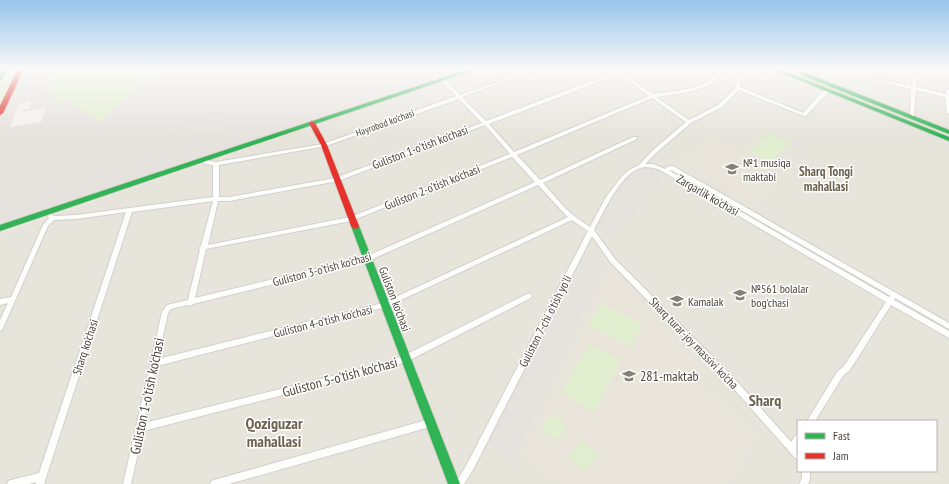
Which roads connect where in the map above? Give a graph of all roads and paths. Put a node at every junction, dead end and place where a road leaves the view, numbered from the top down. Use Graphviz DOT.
graph roads {
  1 [pos="10,92"];
  2 [pos="405,92"];
  3 [pos="455,92"];
  4 [pos="472,92"];
  5 [pos="569,92"];
  6 [pos="646,92"];
  7 [pos="679,92"];
  8 [pos="734,92"];
  9 [pos="747,92"];
  10 [pos="826,92"];
  11 [pos="831,92"];
  12 [pos="847,92"];
  13 [pos="914,92"];
  14 [pos="948,93"];
  15 [pos="459,96"];
  16 [pos="652,96"];
  17 [pos="949,113"];
  18 [pos="0,114"];
  19 [pos="912,117"];
  20 [pos="689,122"];
  21 [pos="312,123"];
  22 [pos="484,123"];
  23 [pos="938,131"];
  24 [pos="949,132"];
  25 [pos="634,138"];
  26 [pos="949,138"];
  27 [pos="324,145"];
  28 [pos="655,151"];
  29 [pos="514,154"];
  30 [pos="204,159"];
  31 [pos="216,164"];
  32 [pos="640,166"];
  33 [pos="666,171"];
  34 [pos="336,180"];
  35 [pos="538,183"];
  36 [pos="216,199"];
  37 [pos="130,210"];
  38 [pos="51,214"];
  39 [pos="572,217"];
  40 [pos="351,219"];
  41 [pos="0,227"];
  42 [pos="591,230"];
  43 [pos="202,248"];
  44 [pos="366,258"];
  45 [pos="529,296"];
  46 [pos="892,298"];
  47 [pos="13,299"];
  48 [pos="0,302"];
  49 [pos="190,302"];
  50 [pos="384,305"];
  51 [pos="166,308"];
  52 [pos="949,326"];
  53 [pos="0,328"];
  54 [pos="949,335"];
  55 [pos="405,359"];
  56 [pos="154,363"];
  57 [pos="812,420"];
  58 [pos="430,423"];
  59 [pos="140,428"];
  60 [pos="797,440"];
  61 [pos="792,448"];
  62 [pos="797,454"];
  63 [pos="806,472"];
  64 [pos="41,480"];
  65 [pos="11,484"];
  66 [pos="127,484"];
  67 [pos="214,484"];
  68 [pos="454,484"];
  69 [pos="459,484"];
  70 [pos="803,484"];
  1 -- 18 [label="main road"];
  2 -- 21 [label="main road"];
  3 -- 15 [label="street"];
  4 -- 15 [label="street, Hayrobod ko'chasi"];
  5 -- 22 [label="street, Guliston 1-o'tish ko'chasi"];
  6 -- 16 [label="street"];
  7 -- 16 [label="street, Guliston 2-o'tish ko'chasi"];
  8 -- 20 [label="street, Guliston 7-chi o'tish yo'li"];
  9 -- 10 [label="street"];
  11 -- 23 [label="main road"];
  12 -- 19 [label="main road"];
  13 -- 19 [label="street"];
  14 -- 17 [label="street"];
  15 -- 22 [label="street"];
  15 -- 27 [label="street, Hayrobod ko'chasi"];
  16 -- 20 [label="street"];
  16 -- 29 [label="street, Guliston 2-o'tish ko'chasi"];
  19 -- 23 [label="main road"];
  20 -- 28 [label="street, Guliston 7-chi o'tish yo'li"];
  21 -- 27 [label="main road, Guliston ko'chasi"];
  21 -- 30 [label="main road"];
  22 -- 29 [label="street"];
  22 -- 34 [label="street, Guliston 1-o'tish ko'chasi"];
  23 -- 24 [label="main road"];
  23 -- 26 [label="main road"];
  25 -- 35 [label="street, Guliston 3-o'tish ko'chasi"];
  27 -- 31 [label="street, Hayrobod ko'chasi"];
  27 -- 34 [label="main road, Guliston ko'chasi"];
  28 -- 32 [label="street, Guliston 7-chi o'tish yo'li"];
  28 -- 33 [label="street"];
  29 -- 35 [label="street"];
  29 -- 40 [label="street, Guliston 2-o'tish ko'chasi"];
  30 -- 31 [label="street"];
  30 -- 38 [label="main road"];
  31 -- 36 [label="street"];
  32 -- 33 [label="street"];
  32 -- 42 [label="street, Guliston 7-chi o'tish yo'li"];
  33 -- 46 [label="street, Zargarlik ko'chasi"];
  34 -- 36 [label="street, Guliston 1-o'tish ko'chasi"];
  34 -- 40 [label="main road, Guliston ko'chasi"];
  35 -- 39 [label="street"];
  35 -- 44 [label="street, Guliston 3-o'tish ko'chasi"];
  36 -- 37 [label="street, Guliston 1-o'tish ko'chasi"];
  36 -- 43 [label="street"];
  37 -- 38 [label="street, Guliston 1-o'tish ko'chasi"];
  37 -- 64 [label="street, Sharq ko'chasi"];
  38 -- 41 [label="main road"];
  38 -- 47 [label="street"];
  39 -- 42 [label="street"];
  39 -- 50 [label="street, Guliston 4-o'tish ko'chasi"];
  40 -- 43 [label="street, Guliston 2-o'tish ko'chasi"];
  40 -- 44 [label="main road, Guliston ko'chasi"];
  42 -- 61 [label="street, Sharq turar-joy massivi ko'cha"];
  42 -- 69 [label="street, Guliston 7-chi o'tish yo'li"];
  43 -- 49 [label="street"];
  44 -- 49 [label="street, Guliston 3-o'tish ko'chasi"];
  44 -- 50 [label="main road, Guliston ko'chasi"];
  45 -- 55 [label="street, Guliston 5-o'tish ko'chasi"];
  46 -- 52 [label="street, Zargarlik ko'chasi"];
  46 -- 54 [label="street, Zargarlik ko'chasi"];
  46 -- 57 [label="street"];
  47 -- 48 [label="street"];
  47 -- 53 [label="street"];
  49 -- 51 [label="street, Guliston 3-o'tish ko'chasi"];
  50 -- 55 [label="main road, Guliston ko'chasi"];
  50 -- 56 [label="street, Guliston 4-o'tish ko'chasi"];
  51 -- 56 [label="street, Guliston 1-o'tish ko'chasi"];
  55 -- 58 [label="main road, Guliston ko'chasi"];
  55 -- 59 [label="street, Guliston 5-o'tish ko'chasi"];
  56 -- 59 [label="street, Guliston 1-o'tish ko'chasi"];
  58 -- 67 [label="street"];
  58 -- 68 [label="main road, Guliston ko'chasi"];
  59 -- 66 [label="street, Guliston 1-o'tish ko'chasi"];
  60 -- 61 [label="street"];
  61 -- 62 [label="street, Sharq turar-joy massivi ko'cha"];
  63 -- 70 [label="street"];
  64 -- 65 [label="street"];
}
